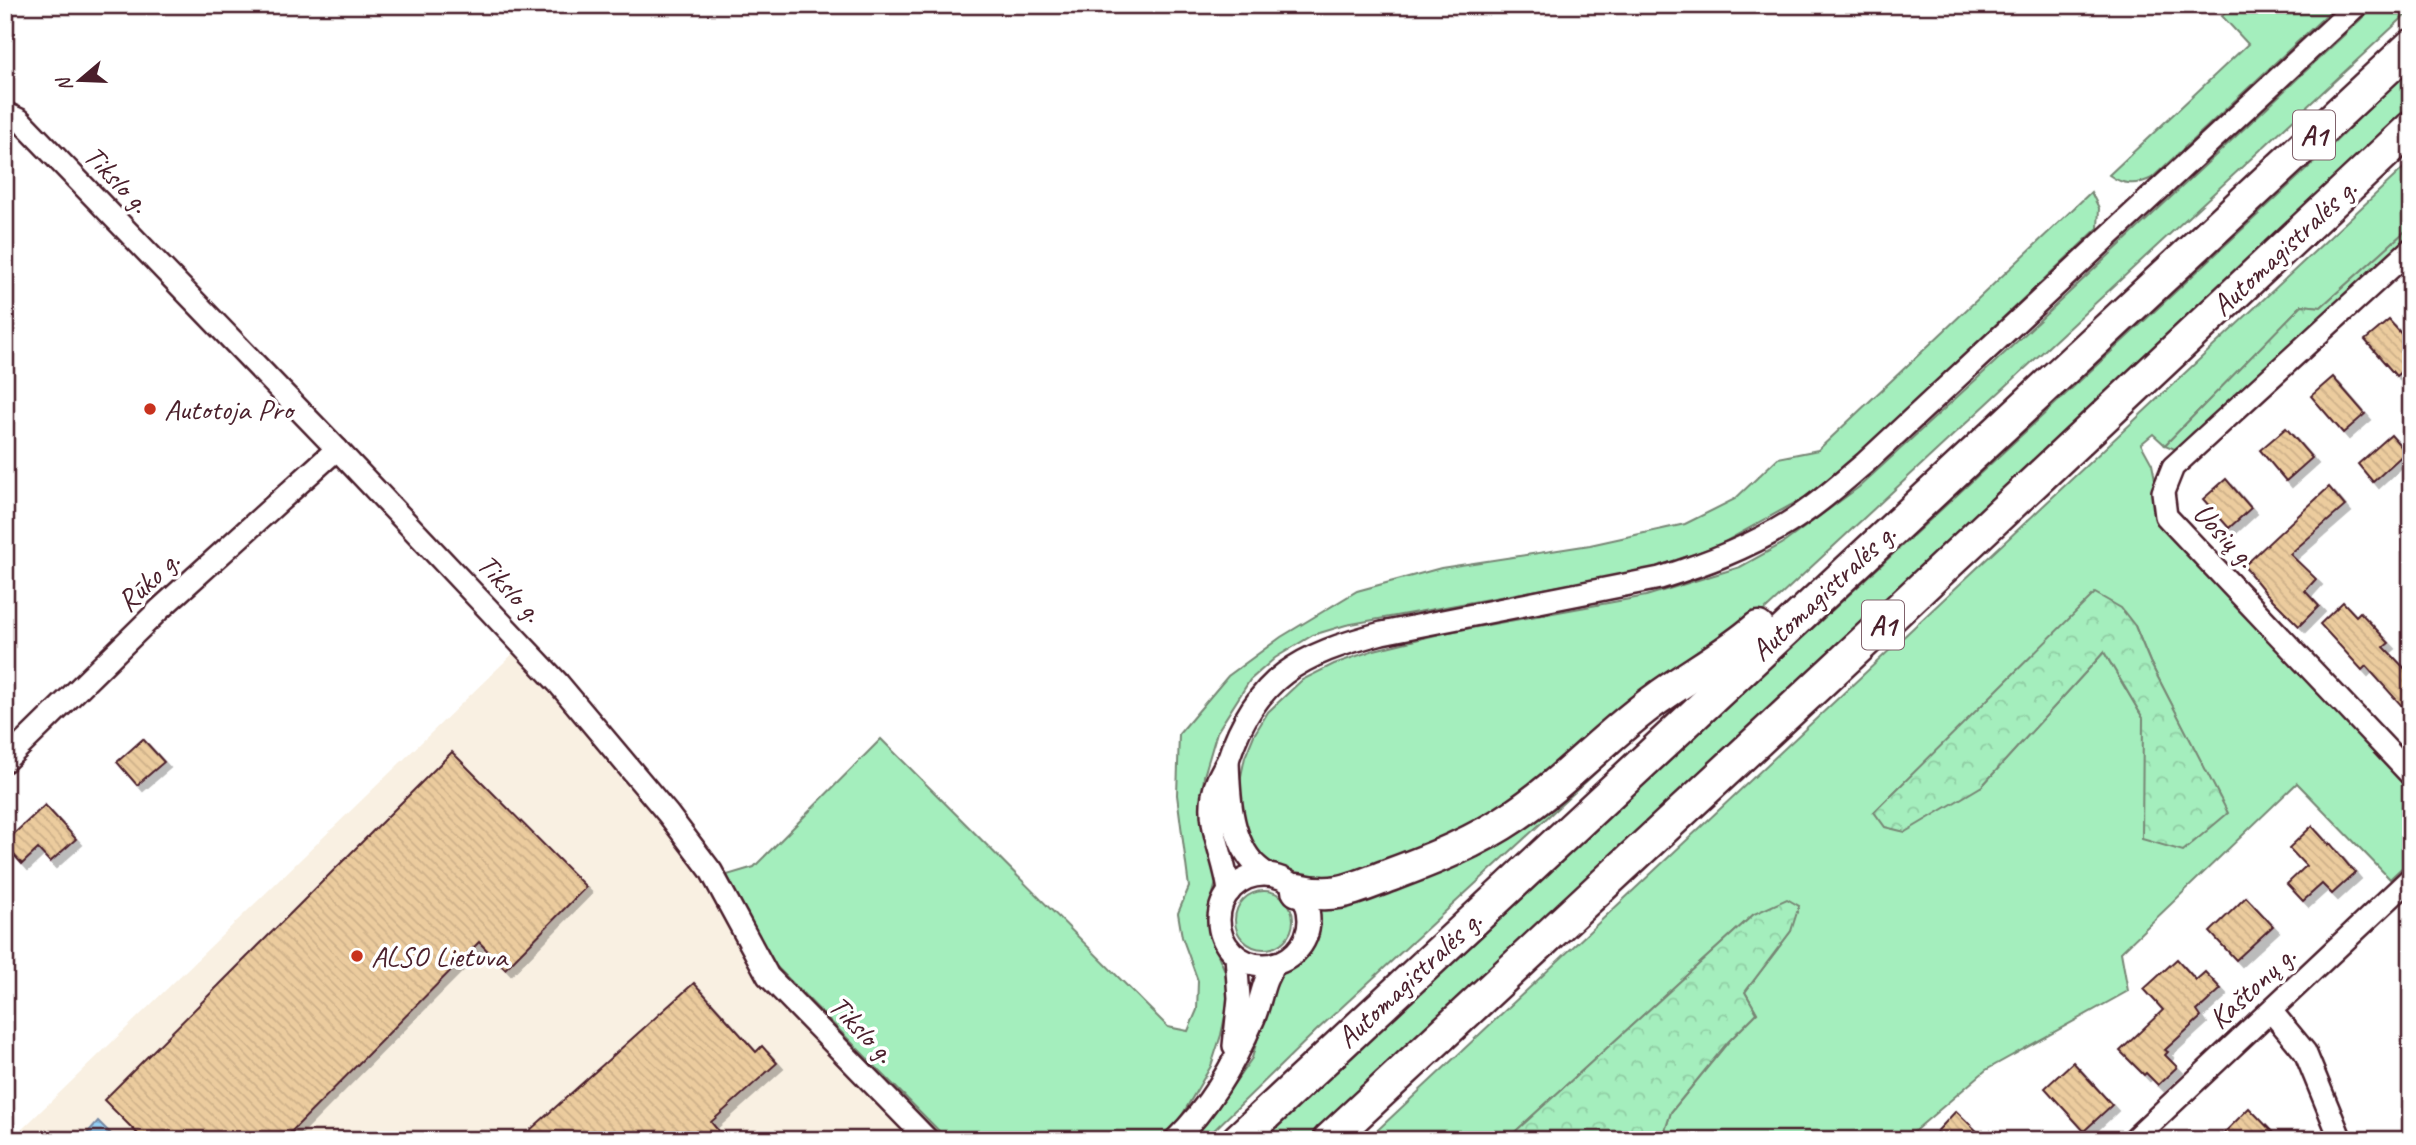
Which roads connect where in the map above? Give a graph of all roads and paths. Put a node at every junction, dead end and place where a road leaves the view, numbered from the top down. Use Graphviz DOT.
graph roads {
  1 [pos="2357,5"];
  2 [pos="2411,46"];
  3 [pos="5,113"];
  4 [pos="2405,134"];
  5 [pos="2218,223"];
  6 [pos="2411,249"];
  7 [pos="337,449"];
  8 [pos="1228,760"];
  9 [pos="5,761"];
  10 [pos="2411,775"];
  11 [pos="1268,875"];
  12 [pos="2411,878"];
  13 [pos="1298,890"];
  14 [pos="1229,892"];
  15 [pos="1236,956"];
  16 [pos="1276,963"];
  17 [pos="2271,1011"];
  18 [pos="1230,1065"];
  19 [pos="929,1140"];
  20 [pos="1174,1140"];
  21 [pos="1238,1140"];
  22 [pos="1329,1140"];
  23 [pos="2133,1140"];
  24 [pos="2341,1140"];
  1 -- 8 [label="street"];
  2 -- 5 [label="highway, Automagistralės g. / A1"];
  3 -- 7 [label="street, Tikslo g."];
  4 -- 22 [label="highway, Automagistralės g. / A1"];
  5 -- 13 [label="highway"];
  5 -- 21 [label="highway, Automagistralės g. / A1"];
  6 -- 10 [label="street, Uosių g."];
  7 -- 9 [label="street, Rūko g."];
  7 -- 19 [label="street, Tikslo g."];
  8 -- 11 [label="street"];
  8 -- 14 [label="street"];
  11 -- 13 [label="street"];
  11 -- 14 [label="street"];
  12 -- 17 [label="street, Kaštonų g."];
  13 -- 16 [label="street"];
  14 -- 15 [label="street"];
  15 -- 16 [label="street"];
  15 -- 18 [label="street"];
  16 -- 18 [label="street"];
  17 -- 23 [label="street, Kaštonų g."];
  17 -- 24 [label="street"];
  18 -- 20 [label="street"];
}
